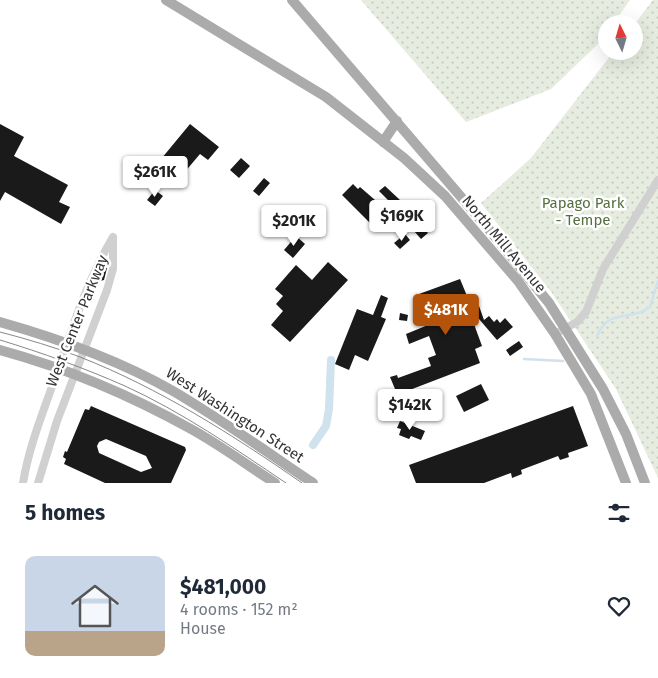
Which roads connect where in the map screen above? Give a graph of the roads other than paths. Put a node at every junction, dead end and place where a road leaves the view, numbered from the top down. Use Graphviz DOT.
graph roads {
  1 [pos="166,0"];
  2 [pos="292,0"];
  3 [pos="397,121"];
  4 [pos="383,142"];
  5 [pos="658,180"];
  6 [pos="0,322"];
  7 [pos="565,327"];
  8 [pos="555,334"];
  9 [pos="67,343"];
  10 [pos="84,349"];
  11 [pos="0,350"];
  12 [pos="58,369"];
  13 [pos="74,375"];
  14 [pos="23,483"];
  15 [pos="38,483"];
  16 [pos="275,483"];
  17 [pos="313,483"];
  18 [pos="626,483"];
  19 [pos="645,483"];
  1 -- 4 [label="main road, North Mill Avenue"];
  2 -- 3 [label="main road, North Mill Avenue"];
  3 -- 4 [label="main road"];
  3 -- 7 [label="main road, North Mill Avenue"];
  4 -- 8 [label="main road, North Mill Avenue"];
  5 -- 7 [label="street"];
  6 -- 9 [label="main road, West Washington Street"];
  7 -- 8 [label="street"];
  7 -- 19 [label="main road, North Mill Avenue"];
  8 -- 18 [label="main road, North Mill Avenue"];
  9 -- 10 [label="main road, West Washington Street"];
  9 -- 10 [label="street, West Center Parkway"];
  9 -- 12 [label="street, West Center Parkway"];
  10 -- 13 [label="street, West Center Parkway"];
  10 -- 17 [label="main road, West Washington Street"];
  11 -- 12 [label="main road"];
  12 -- 13 [label="main road"];
  12 -- 14 [label="street, West Center Parkway"];
  13 -- 15 [label="street, West Center Parkway"];
  13 -- 16 [label="main road"];
}
